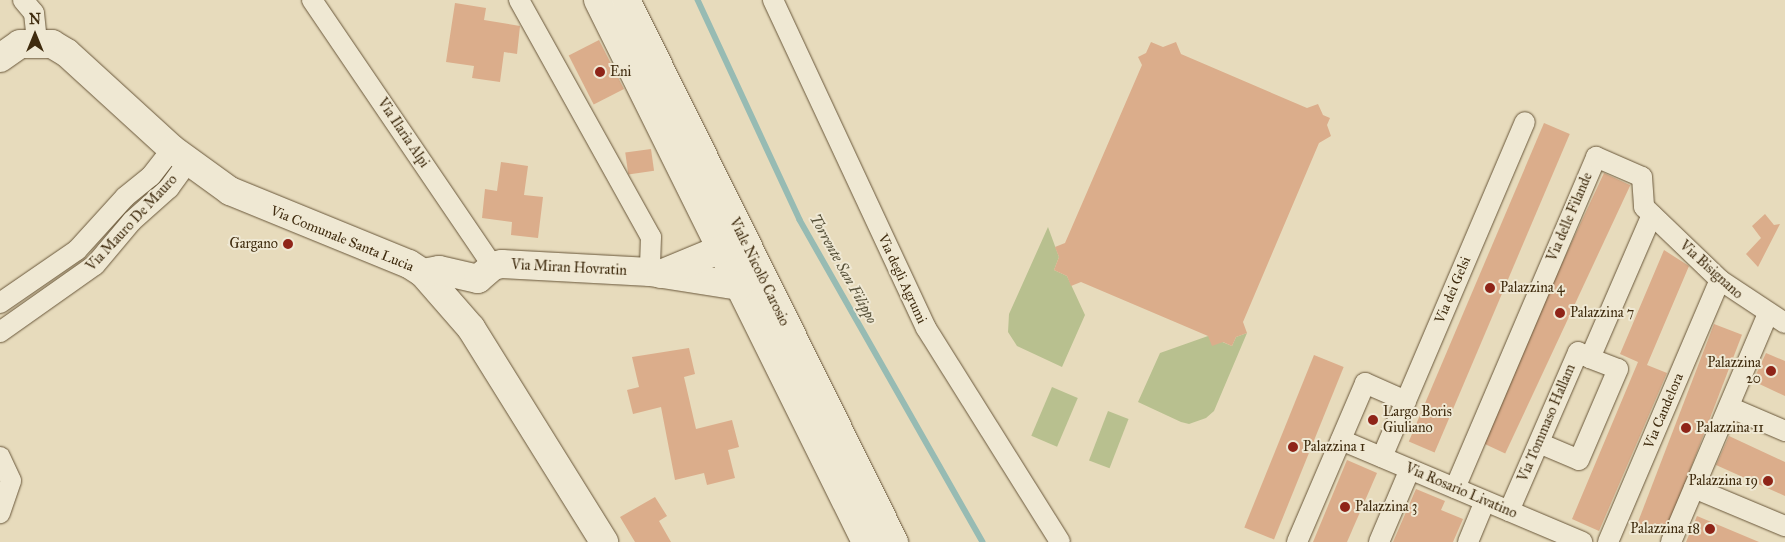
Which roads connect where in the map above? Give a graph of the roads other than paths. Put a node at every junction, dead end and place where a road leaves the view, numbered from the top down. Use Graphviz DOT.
graph roads {
  1 [pos="23,0"];
  2 [pos="312,0"];
  3 [pos="519,0"];
  4 [pos="598,0"];
  5 [pos="626,0"];
  6 [pos="773,0"];
  7 [pos="37,41"];
  8 [pos="0,58"];
  9 [pos="1525,122"];
  10 [pos="180,155"];
  11 [pos="1648,211"];
  12 [pos="733,245"];
  13 [pos="493,266"];
  14 [pos="423,273"];
  15 [pos="656,273"];
  16 [pos="1720,280"];
  17 [pos="739,286"];
  18 [pos="0,303"];
  19 [pos="1777,318"];
  20 [pos="0,332"];
  21 [pos="1590,358"];
  22 [pos="1406,401"];
  23 [pos="1728,406"];
  24 [pos="1785,430"];
  25 [pos="1341,440"];
  26 [pos="1539,443"];
  27 [pos="0,457"];
  28 [pos="1382,457"];
  29 [pos="1410,469"];
  30 [pos="1454,488"];
  31 [pos="1694,488"];
  32 [pos="1485,501"];
  33 [pos="1510,511"];
  34 [pos="0,513"];
  35 [pos="1785,526"];
  36 [pos="604,542"];
  37 [pos="866,542"];
  38 [pos="894,542"];
  39 [pos="1060,542"];
  40 [pos="1297,542"];
  41 [pos="1379,542"];
  42 [pos="1468,542"];
  43 [pos="1580,542"];
  44 [pos="1608,542"];
  45 [pos="1671,542"];
  1 -- 7 [label="street"];
  2 -- 13 [label="street, Via Ilaria Alpi"];
  3 -- 15 [label="street"];
  4 -- 12 [label="main road, Viale Nicolò Carosio"];
  5 -- 12 [label="main road, Viale Nicolò Carosio"];
  6 -- 39 [label="street, Via degli Agrumi"];
  7 -- 8 [label="main road"];
  7 -- 10 [label="main road, Via Comunale Santa Lucia"];
  9 -- 22 [label="street, Via dei Gelsi"];
  10 -- 14 [label="main road, Via Comunale Santa Lucia"];
  10 -- 18 [label="street, Via Mauro De Mauro"];
  10 -- 20 [label="street, Via Mauro De Mauro"];
  11 -- 16 [label="street, Via Bisignano"];
  11 -- 21 [label="street, Via Tommaso Hallam"];
  11 -- 30 [label="street, Via delle Filande"];
  12 -- 15 [label="main road, Via Miran Hovratin"];
  12 -- 17 [label="main road, Viale Nicolò Carosio"];
  12 -- 38 [label="main road, Viale Nicolò Carosio"];
  13 -- 14 [label="main road, Via Miran Hovratin"];
  13 -- 15 [label="main road, Via Miran Hovratin"];
  14 -- 36 [label="main road, Via Comunale Santa Lucia"];
  15 -- 17 [label="main road, Via Miran Hovratin"];
  16 -- 19 [label="street, Via Bisignano"];
  16 -- 44 [label="street, Via Candelora"];
  17 -- 37 [label="main road, Viale Nicolò Carosio"];
  19 -- 23 [label="street"];
  21 -- 26 [label="street, Via Tommaso Hallam"];
  21 -- 26 [label="street"];
  22 -- 25 [label="street"];
  22 -- 28 [label="street, Via dei Gelsi"];
  23 -- 24 [label="street"];
  23 -- 31 [label="street"];
  25 -- 28 [label="street, Via Rosario Livatino"];
  25 -- 40 [label="street"];
  26 -- 33 [label="street, Via Tommaso Hallam"];
  27 -- 34 [label="street"];
  28 -- 29 [label="street, Via Rosario Livatino"];
  29 -- 30 [label="street, Via Rosario Livatino"];
  29 -- 41 [label="street"];
  30 -- 32 [label="street, Via Rosario Livatino"];
  31 -- 35 [label="street"];
  31 -- 45 [label="street"];
  32 -- 33 [label="street, Via Rosario Livatino"];
  32 -- 42 [label="street"];
  33 -- 43 [label="street, Via Rosario Livatino"];
}
